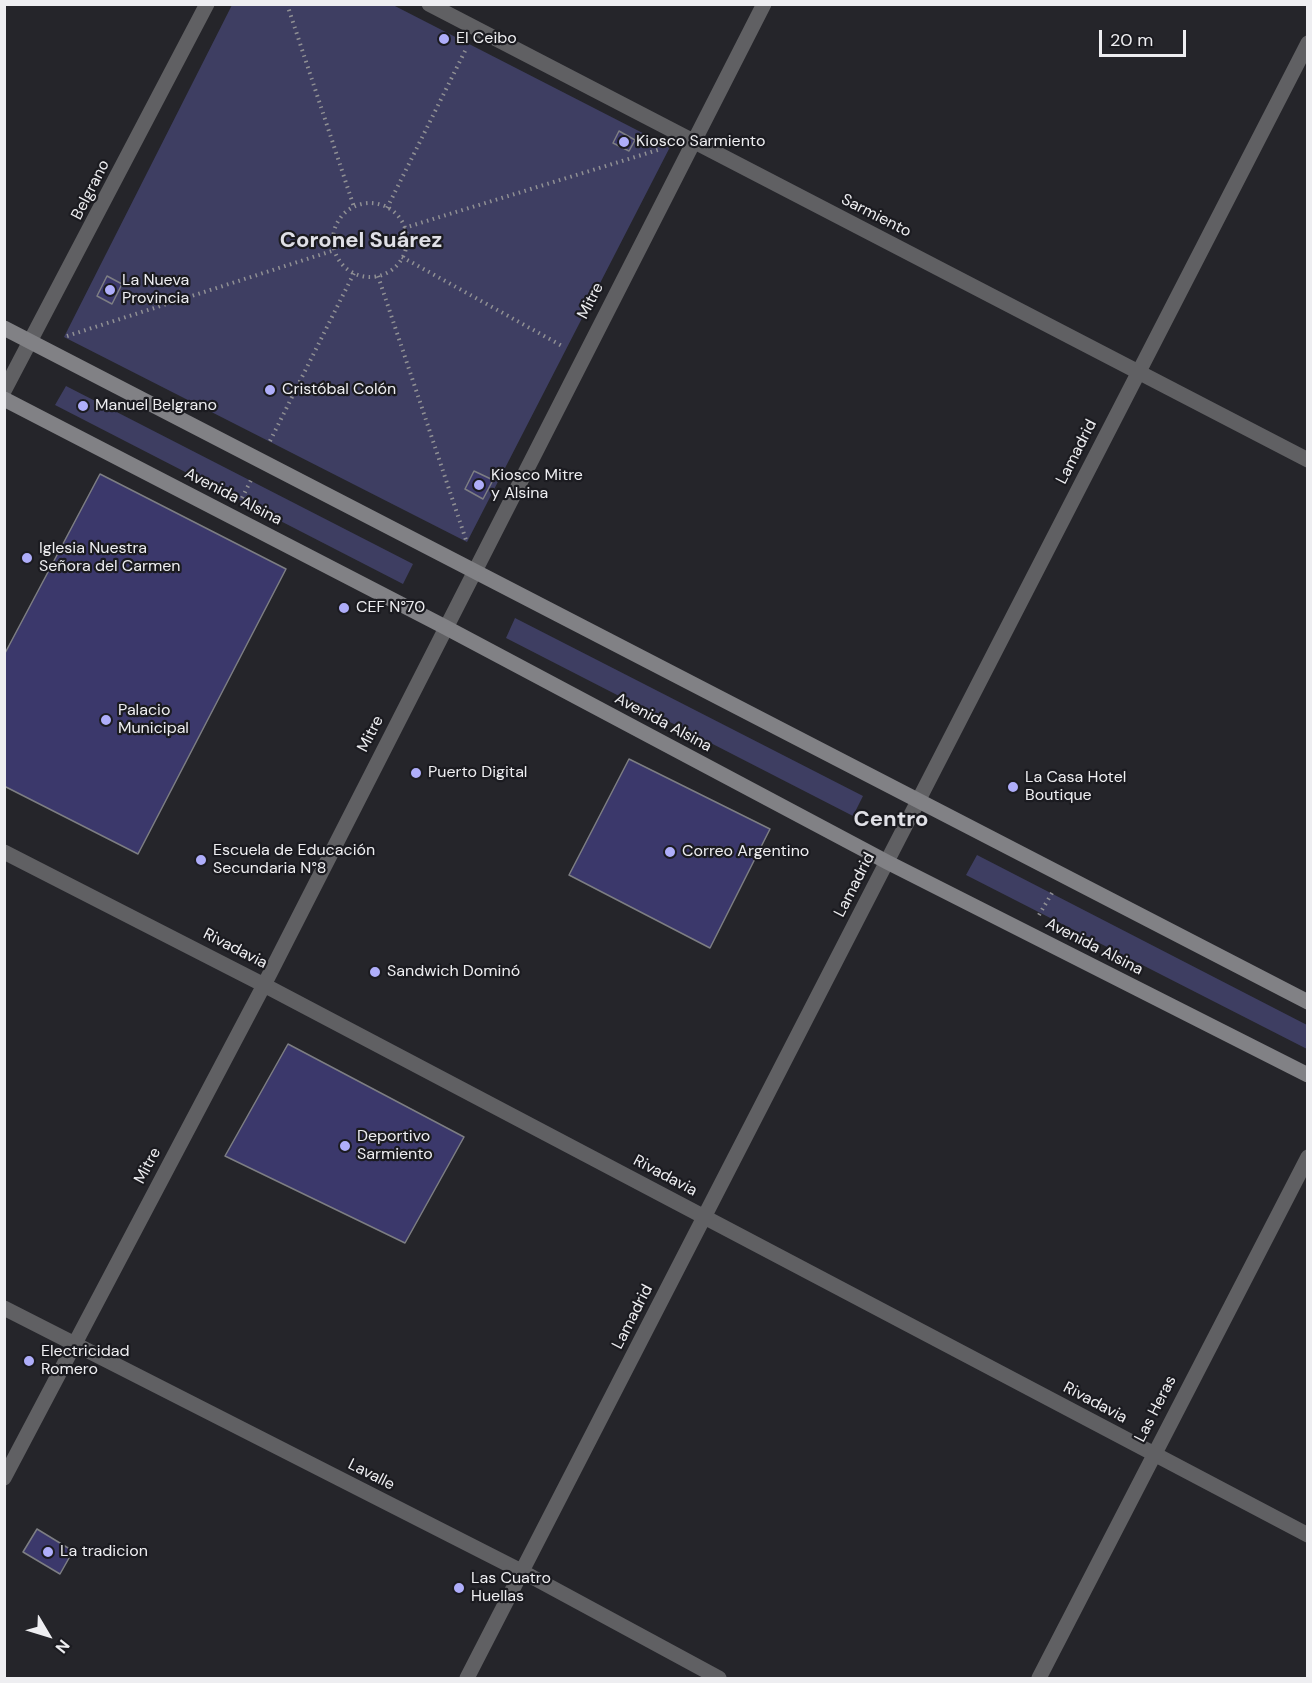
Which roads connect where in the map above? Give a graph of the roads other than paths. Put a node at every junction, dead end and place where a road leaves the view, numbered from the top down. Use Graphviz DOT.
graph roads {
  1 [pos="207,4"];
  2 [pos="429,4"];
  3 [pos="764,4"];
  4 [pos="1308,43"];
  5 [pos="694,142"];
  6 [pos="4,328"];
  7 [pos="32,342"];
  8 [pos="1138,372"];
  9 [pos="4,391"];
  10 [pos="4,399"];
  11 [pos="1308,460"];
  12 [pos="473,571"];
  13 [pos="445,627"];
  14 [pos="918,801"];
  15 [pos="4,852"];
  16 [pos="887,862"];
  17 [pos="264,984"];
  18 [pos="1308,1002"];
  19 [pos="1308,1075"];
  20 [pos="1308,1157"];
  21 [pos="704,1216"];
  22 [pos="4,1308"];
  23 [pos="74,1344"];
  24 [pos="1153,1455"];
  25 [pos="4,1478"];
  26 [pos="1308,1535"];
  27 [pos="523,1572"];
  28 [pos="467,1678"];
  29 [pos="719,1678"];
  30 [pos="1039,1678"];
  1 -- 7 [label="street, Belgrano"];
  2 -- 5 [label="street, Sarmiento"];
  3 -- 5 [label="street, Mitre"];
  4 -- 8 [label="street, Lamadrid"];
  5 -- 8 [label="street, Sarmiento"];
  5 -- 12 [label="street, Mitre"];
  6 -- 7 [label="main road"];
  7 -- 9 [label="street, Belgrano"];
  7 -- 12 [label="main road"];
  8 -- 11 [label="street, Sarmiento"];
  8 -- 14 [label="street, Lamadrid"];
  10 -- 13 [label="main road, Avenida Alsina"];
  12 -- 13 [label="street, Mitre"];
  12 -- 14 [label="main road"];
  13 -- 16 [label="main road, Avenida Alsina"];
  13 -- 17 [label="street, Mitre"];
  14 -- 16 [label="street, Lamadrid"];
  14 -- 18 [label="main road"];
  15 -- 17 [label="street, Rivadavia"];
  16 -- 19 [label="main road, Avenida Alsina"];
  16 -- 21 [label="street, Lamadrid"];
  17 -- 21 [label="street, Rivadavia"];
  17 -- 23 [label="street, Mitre"];
  20 -- 24 [label="street, Las Heras"];
  21 -- 24 [label="street, Rivadavia"];
  21 -- 27 [label="street, Lamadrid"];
  22 -- 23 [label="street, Lavalle"];
  23 -- 25 [label="street, Mitre"];
  23 -- 27 [label="street, Lavalle"];
  24 -- 26 [label="street, Rivadavia"];
  24 -- 30 [label="street, Las Heras"];
  27 -- 28 [label="street, Lamadrid"];
  27 -- 29 [label="street, Lavalle"];
}
